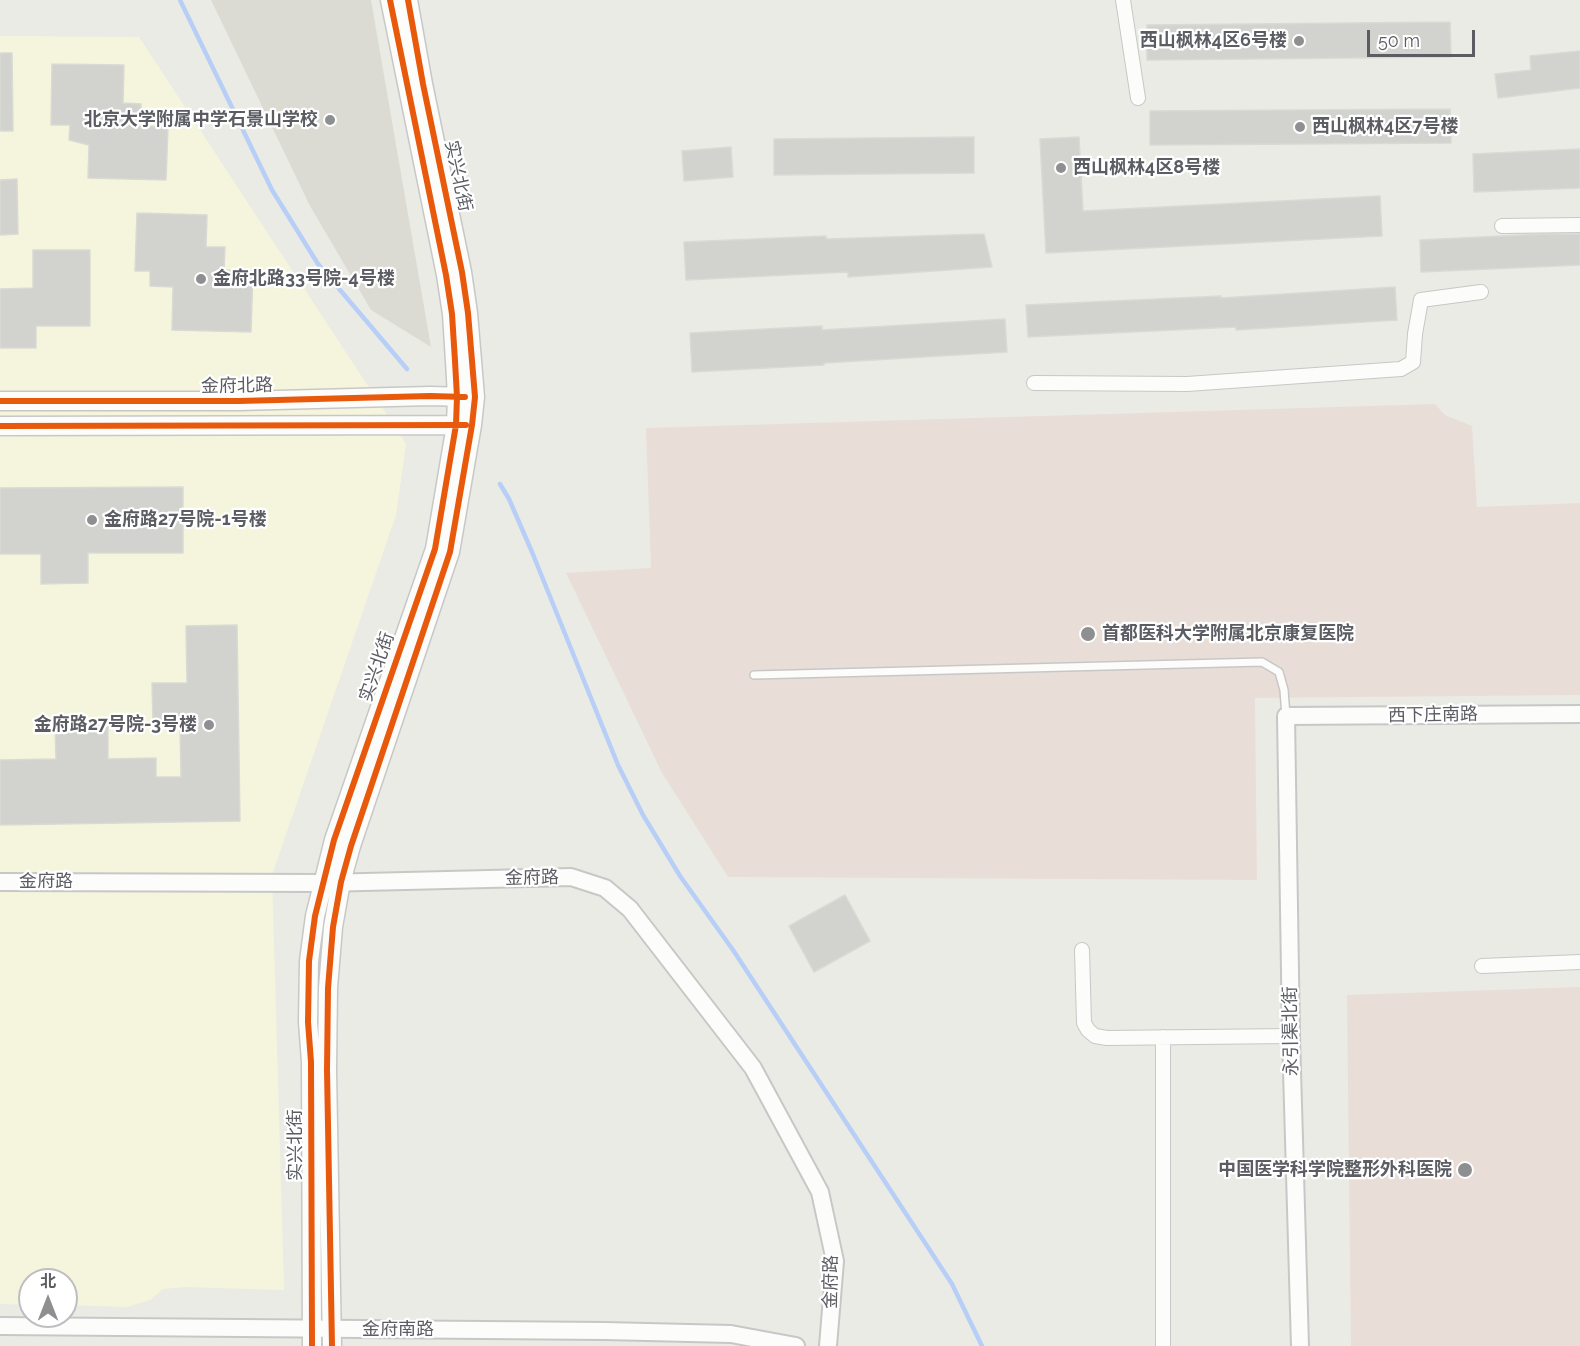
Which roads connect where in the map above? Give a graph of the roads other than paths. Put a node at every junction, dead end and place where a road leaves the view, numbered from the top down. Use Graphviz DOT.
graph roads {
  1 [pos="390,0"];
  2 [pos="408,0"];
  3 [pos="1123,0"];
  4 [pos="1138,98"];
  5 [pos="1580,225"];
  6 [pos="1502,226"];
  7 [pos="1481,292"];
  8 [pos="1034,383"];
  9 [pos="466,397"];
  10 [pos="0,401"];
  11 [pos="464,425"];
  12 [pos="0,426"];
  13 [pos="754,675"];
  14 [pos="1580,714"];
  15 [pos="1286,716"];
  16 [pos="0,882"];
  17 [pos="332,883"];
  18 [pos="1082,950"];
  19 [pos="1580,963"];
  20 [pos="1482,966"];
  21 [pos="1291,1036"];
  22 [pos="1163,1037"];
  23 [pos="0,1326"];
  24 [pos="312,1337"];
  25 [pos="332,1337"];
  26 [pos="796,1346"];
  27 [pos="828,1346"];
  28 [pos="1163,1346"];
  29 [pos="1300,1346"];
  1 -- 9 [label="main road, 实兴北街"];
  2 -- 9 [label="main road, 实兴北街"];
  3 -- 4 [label="street"];
  5 -- 6 [label="street"];
  7 -- 8 [label="street"];
  9 -- 10 [label="main road, 金府北路"];
  9 -- 11 [label="main road, 实兴北街"];
  11 -- 12 [label="main road"];
  11 -- 17 [label="main road, 实兴北街"];
  13 -- 15 [label="lane"];
  14 -- 15 [label="street, 西下庄南路"];
  15 -- 21 [label="street, 永引渠北街"];
  16 -- 17 [label="street, 金府路"];
  17 -- 24 [label="main road, 实兴北街"];
  17 -- 25 [label="main road, 实兴北街"];
  17 -- 27 [label="street, 金府路"];
  18 -- 22 [label="street"];
  19 -- 20 [label="street"];
  21 -- 22 [label="street"];
  21 -- 29 [label="street, 永引渠北街"];
  22 -- 28 [label="street"];
  23 -- 24 [label="street, 金府南路"];
  24 -- 25 [label="street, 金府南路"];
  25 -- 26 [label="street, 金府南路"];
}
